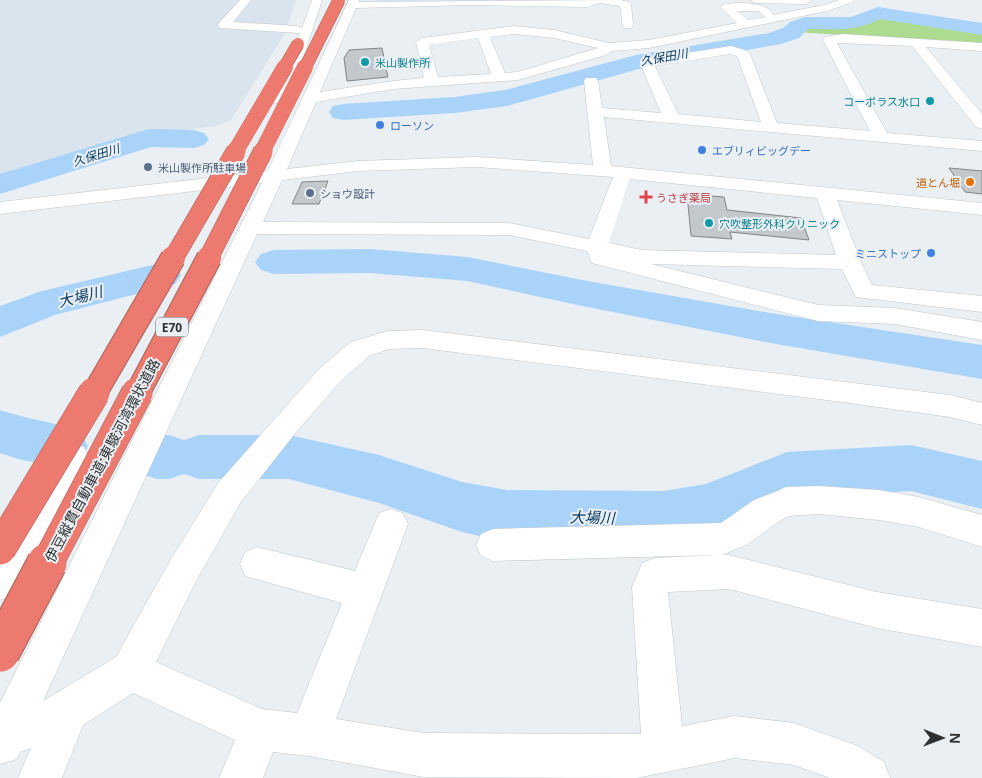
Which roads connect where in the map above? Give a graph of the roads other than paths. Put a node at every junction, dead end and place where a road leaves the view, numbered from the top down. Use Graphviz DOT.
graph roads {
  1 [pos="246,0"];
  2 [pos="307,0"];
  3 [pos="317,0"];
  4 [pos="323,0"];
  5 [pos="596,0"];
  6 [pos="600,0"];
  7 [pos="755,0"];
  8 [pos="351,1"];
  9 [pos="847,1"];
  10 [pos="775,19"];
  11 [pos="686,22"];
  12 [pos="745,24"];
  13 [pos="627,25"];
  14 [pos="714,31"];
  15 [pos="482,33"];
  16 [pos="300,38"];
  17 [pos="914,42"];
  18 [pos="609,47"];
  19 [pos="982,47"];
  20 [pos="500,78"];
  21 [pos="591,81"];
  22 [pos="432,83"];
  23 [pos="310,98"];
  24 [pos="595,112"];
  25 [pos="672,119"];
  26 [pos="982,124"];
  27 [pos="771,128"];
  28 [pos="881,137"];
  29 [pos="982,146"];
  30 [pos="613,172"];
  31 [pos="275,175"];
  32 [pos="226,181"];
  33 [pos="825,194"];
  34 [pos="0,208"];
  35 [pos="982,209"];
  36 [pos="249,228"];
  37 [pos="597,247"];
  38 [pos="850,262"];
  39 [pos="982,304"];
  40 [pos="982,331"];
  41 [pos="982,414"];
  42 [pos="391,524"];
  43 [pos="982,530"];
  44 [pos="493,546"];
  45 [pos="0,549"];
  46 [pos="257,564"];
  47 [pos="0,582"];
  48 [pos="365,591"];
  49 [pos="982,628"];
  50 [pos="0,652"];
  51 [pos="130,671"];
  52 [pos="68,711"];
  53 [pos="261,730"];
  54 [pos="309,735"];
  55 [pos="2,740"];
  56 [pos="663,751"];
  57 [pos="40,778"];
  58 [pos="241,778"];
  59 [pos="868,778"];
  1 -- 16 [label="street"];
  2 -- 16 [label="street"];
  3 -- 16 [label="street"];
  4 -- 45 [label="highway, E70, bridge"];
  5 -- 8 [label="street"];
  6 -- 13 [label="street"];
  7 -- 9 [label="street"];
  8 -- 23 [label="street"];
  8 -- 50 [label="highway, 伊豆縦貫自動車道;東駿河湾環状道路 / E70, bridge"];
  9 -- 10 [label="street"];
  10 -- 12 [label="street"];
  10 -- 12 [label="street"];
  11 -- 14 [label="street"];
  12 -- 14 [label="street"];
  14 -- 18 [label="street"];
  15 -- 18 [label="street"];
  15 -- 20 [label="street"];
  15 -- 22 [label="street"];
  16 -- 32 [label="street"];
  17 -- 19 [label="street"];
  17 -- 26 [label="street"];
  17 -- 28 [label="street"];
  18 -- 20 [label="street"];
  20 -- 22 [label="street"];
  21 -- 24 [label="street"];
  22 -- 23 [label="street"];
  23 -- 31 [label="street"];
  24 -- 25 [label="street"];
  24 -- 30 [label="street"];
  25 -- 27 [label="street"];
  25 -- 27 [label="street"];
  27 -- 28 [label="street"];
  28 -- 29 [label="street"];
  30 -- 31 [label="street"];
  30 -- 33 [label="street"];
  30 -- 37 [label="street"];
  31 -- 32 [label="street"];
  31 -- 36 [label="street"];
  32 -- 34 [label="street"];
  32 -- 47 [label="street"];
  33 -- 35 [label="street"];
  33 -- 38 [label="street"];
  36 -- 37 [label="street"];
  36 -- 55 [label="street"];
  37 -- 38 [label="street"];
  37 -- 40 [label="street"];
  38 -- 39 [label="street"];
  41 -- 51 [label="street"];
  42 -- 48 [label="street"];
  43 -- 44 [label="street"];
  46 -- 48 [label="street"];
  48 -- 54 [label="street"];
  49 -- 56 [label="street"];
  51 -- 52 [label="street"];
  51 -- 53 [label="street"];
  52 -- 55 [label="street"];
  52 -- 57 [label="street"];
  53 -- 54 [label="street"];
  53 -- 58 [label="street"];
  54 -- 56 [label="street"];
  56 -- 59 [label="street"];
}
